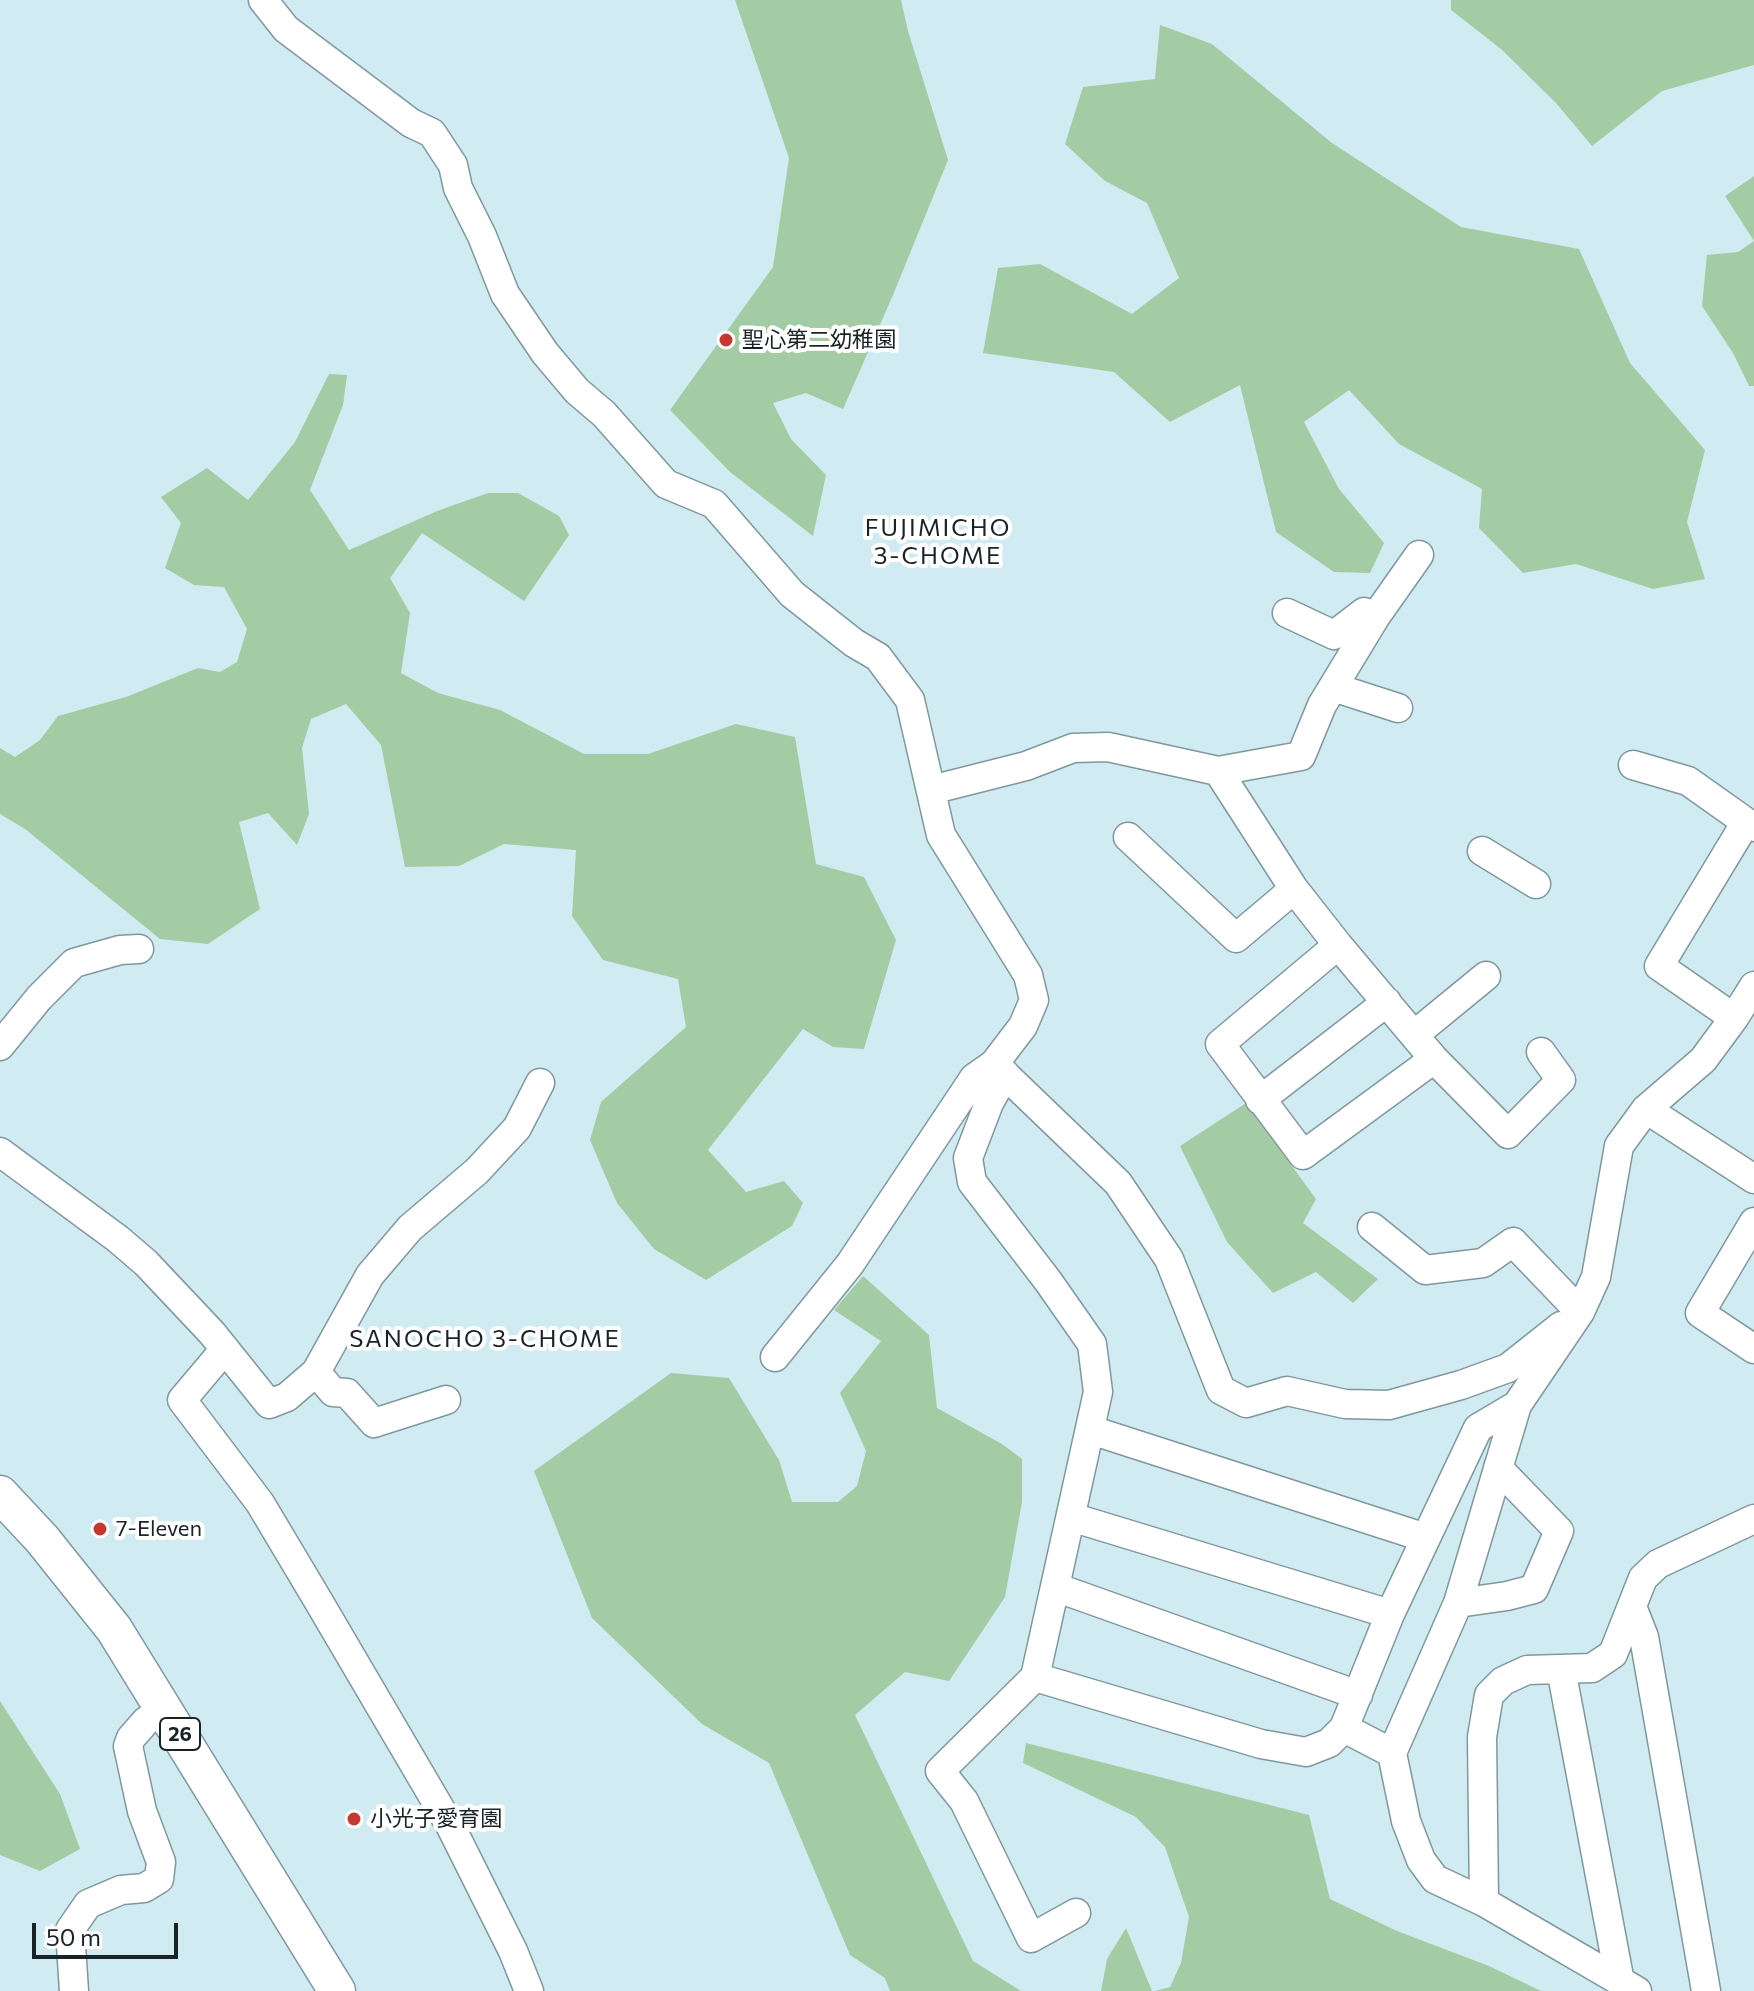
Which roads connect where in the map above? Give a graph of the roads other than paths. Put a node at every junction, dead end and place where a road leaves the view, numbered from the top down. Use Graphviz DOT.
graph roads {
  1 [pos="263,0"];
  2 [pos="1419,555"];
  3 [pos="1287,613"];
  4 [pos="1376,616"];
  5 [pos="1333,687"];
  6 [pos="1398,708"];
  7 [pos="1633,765"];
  8 [pos="1218,771"];
  9 [pos="931,790"];
  10 [pos="1750,824"];
  11 [pos="1128,837"];
  12 [pos="1482,851"];
  13 [pos="1536,884"];
  14 [pos="1294,889"];
  15 [pos="1338,945"];
  16 [pos="139,949"];
  17 [pos="1486,976"];
  18 [pos="1754,986"];
  19 [pos="1387,1002"];
  20 [pos="1734,1018"];
  21 [pos="1414,1035"];
  22 [pos="0,1046"];
  23 [pos="1541,1052"];
  24 [pos="1434,1059"];
  25 [pos="1000,1069"];
  26 [pos="540,1083"];
  27 [pos="1260,1100"];
  28 [pos="1646,1109"];
  29 [pos="0,1152"];
  30 [pos="1754,1179"];
  31 [pos="1754,1222"];
  32 [pos="1372,1227"];
  33 [pos="1580,1312"];
  34 [pos="225,1349"];
  35 [pos="1754,1349"];
  36 [pos="775,1357"];
  37 [pos="316,1372"];
  38 [pos="446,1400"];
  39 [pos="1517,1405"];
  40 [pos="1091,1430"];
  41 [pos="1498,1468"];
  42 [pos="0,1494"];
  43 [pos="1071,1517"];
  44 [pos="1754,1519"];
  45 [pos="15,1525"];
  46 [pos="1426,1538"];
  47 [pos="1055,1587"];
  48 [pos="1458,1603"];
  49 [pos="1633,1609"];
  50 [pos="1390,1614"];
  51 [pos="1561,1669"];
  52 [pos="1035,1677"];
  53 [pos="1358,1695"];
  54 [pos="164,1708"];
  55 [pos="1344,1728"];
  56 [pos="1392,1753"];
  57 [pos="1484,1902"];
  58 [pos="1076,1913"];
  59 [pos="1628,1986"];
  60 [pos="74,1991"];
  61 [pos="337,1991"];
  62 [pos="529,1991"];
  63 [pos="1706,1991"];
  1 -- 9 [label="street"];
  2 -- 4 [label="street"];
  3 -- 4 [label="street"];
  4 -- 5 [label="street"];
  5 -- 6 [label="street"];
  5 -- 8 [label="street"];
  7 -- 10 [label="street"];
  8 -- 9 [label="street"];
  8 -- 14 [label="street"];
  9 -- 25 [label="street"];
  10 -- 20 [label="street"];
  11 -- 14 [label="street"];
  12 -- 13 [label="street"];
  14 -- 15 [label="street"];
  15 -- 19 [label="street"];
  15 -- 27 [label="street"];
  16 -- 22 [label="street"];
  17 -- 21 [label="street"];
  18 -- 20 [label="street"];
  19 -- 21 [label="street"];
  19 -- 27 [label="street"];
  20 -- 28 [label="street"];
  21 -- 24 [label="street"];
  23 -- 24 [label="street"];
  24 -- 27 [label="street"];
  25 -- 33 [label="street"];
  25 -- 36 [label="street"];
  25 -- 40 [label="street"];
  26 -- 37 [label="street"];
  28 -- 30 [label="street"];
  28 -- 33 [label="street"];
  29 -- 34 [label="street"];
  31 -- 35 [label="street"];
  32 -- 33 [label="street"];
  33 -- 39 [label="street"];
  34 -- 37 [label="street"];
  34 -- 62 [label="street"];
  37 -- 38 [label="street"];
  39 -- 41 [label="street"];
  39 -- 46 [label="street"];
  40 -- 43 [label="street"];
  40 -- 46 [label="street"];
  41 -- 48 [label="street"];
  41 -- 48 [label="street"];
  42 -- 45 [label="main road, 26"];
  43 -- 47 [label="street"];
  43 -- 50 [label="street"];
  44 -- 49 [label="street"];
  45 -- 54 [label="main road, 26"];
  46 -- 50 [label="street"];
  47 -- 52 [label="street"];
  47 -- 53 [label="street"];
  48 -- 56 [label="street"];
  49 -- 51 [label="street"];
  49 -- 63 [label="street"];
  50 -- 53 [label="street"];
  51 -- 57 [label="street"];
  51 -- 59 [label="street"];
  52 -- 55 [label="street"];
  52 -- 58 [label="street"];
  53 -- 55 [label="street"];
  54 -- 60 [label="street"];
  54 -- 61 [label="main road, 26"];
  55 -- 56 [label="street"];
  56 -- 57 [label="street"];
  57 -- 59 [label="street"];
}
